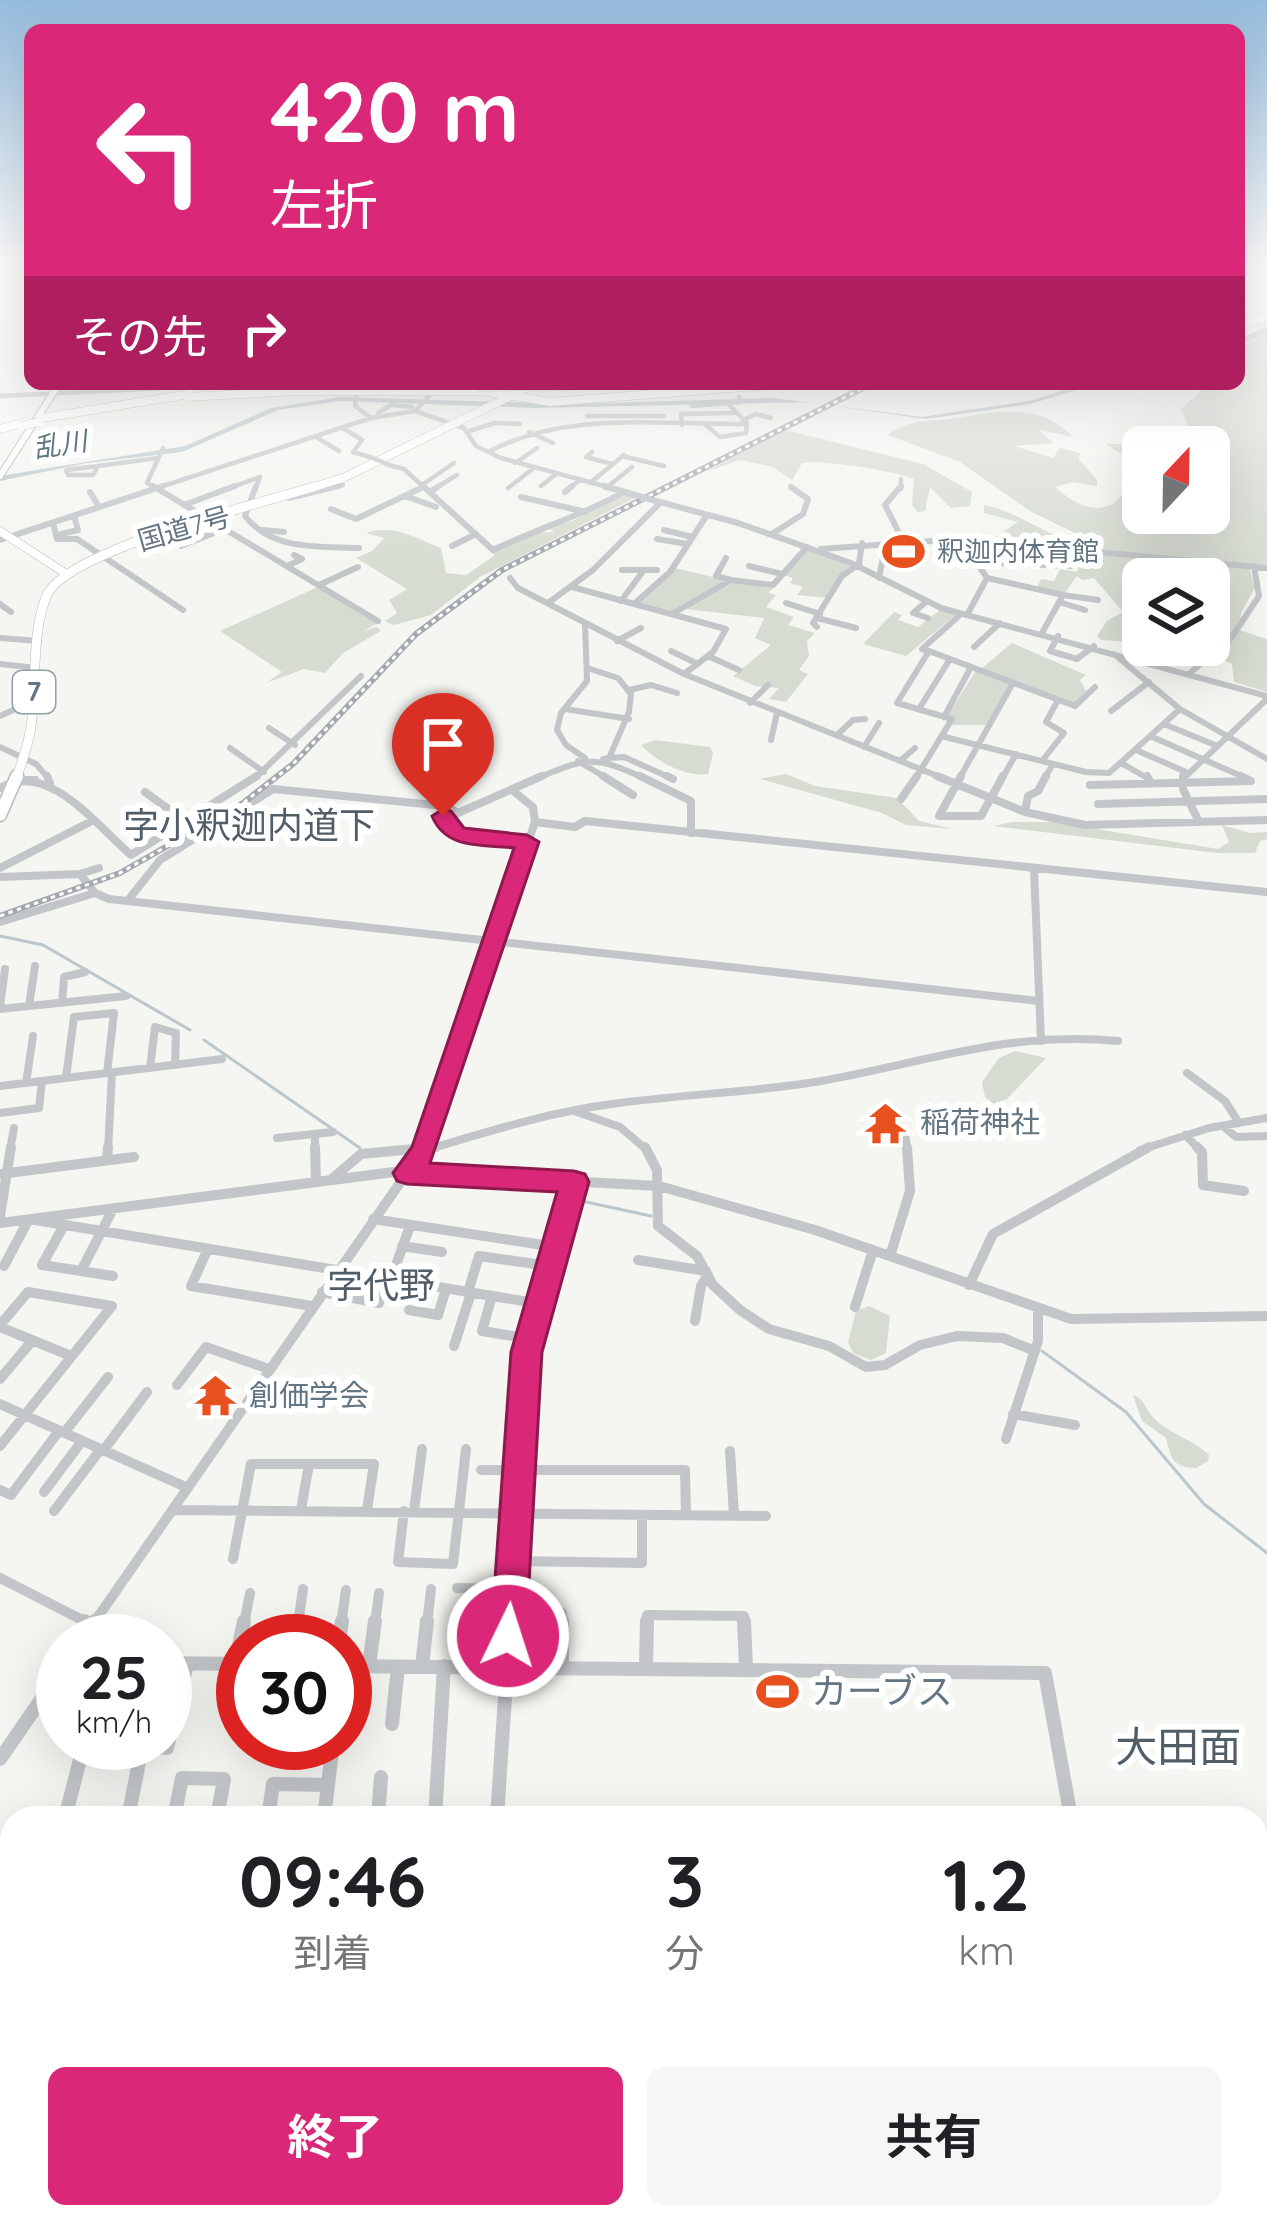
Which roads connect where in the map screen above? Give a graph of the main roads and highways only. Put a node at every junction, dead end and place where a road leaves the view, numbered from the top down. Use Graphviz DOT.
graph roads {
  1 [pos="55,390"];
  2 [pos="267,390"];
  3 [pos="284,390"];
  4 [pos="502,390"];
  5 [pos="521,390"];
  6 [pos="567,390"];
  7 [pos="705,390"];
  8 [pos="190,392"];
  9 [pos="510,394"];
  10 [pos="40,420"];
  11 [pos="0,430"];
  12 [pos="1,474"];
  13 [pos="3,536"];
  14 [pos="65,572"];
  15 [pos="0,815"];
  1 -- 12 [label="main road"];
  2 -- 8 [label="highway"];
  3 -- 10 [label="highway"];
  4 -- 9 [label="highway"];
  5 -- 9 [label="highway, 国道7号"];
  6 -- 9 [label="highway"];
  7 -- 9 [label="highway"];
  8 -- 9 [label="highway"];
  8 -- 10 [label="highway"];
  9 -- 14 [label="highway, 国道7号"];
  10 -- 11 [label="highway, bridge"];
  13 -- 14 [label="main road"];
  14 -- 15 [label="highway, 7"];
}
